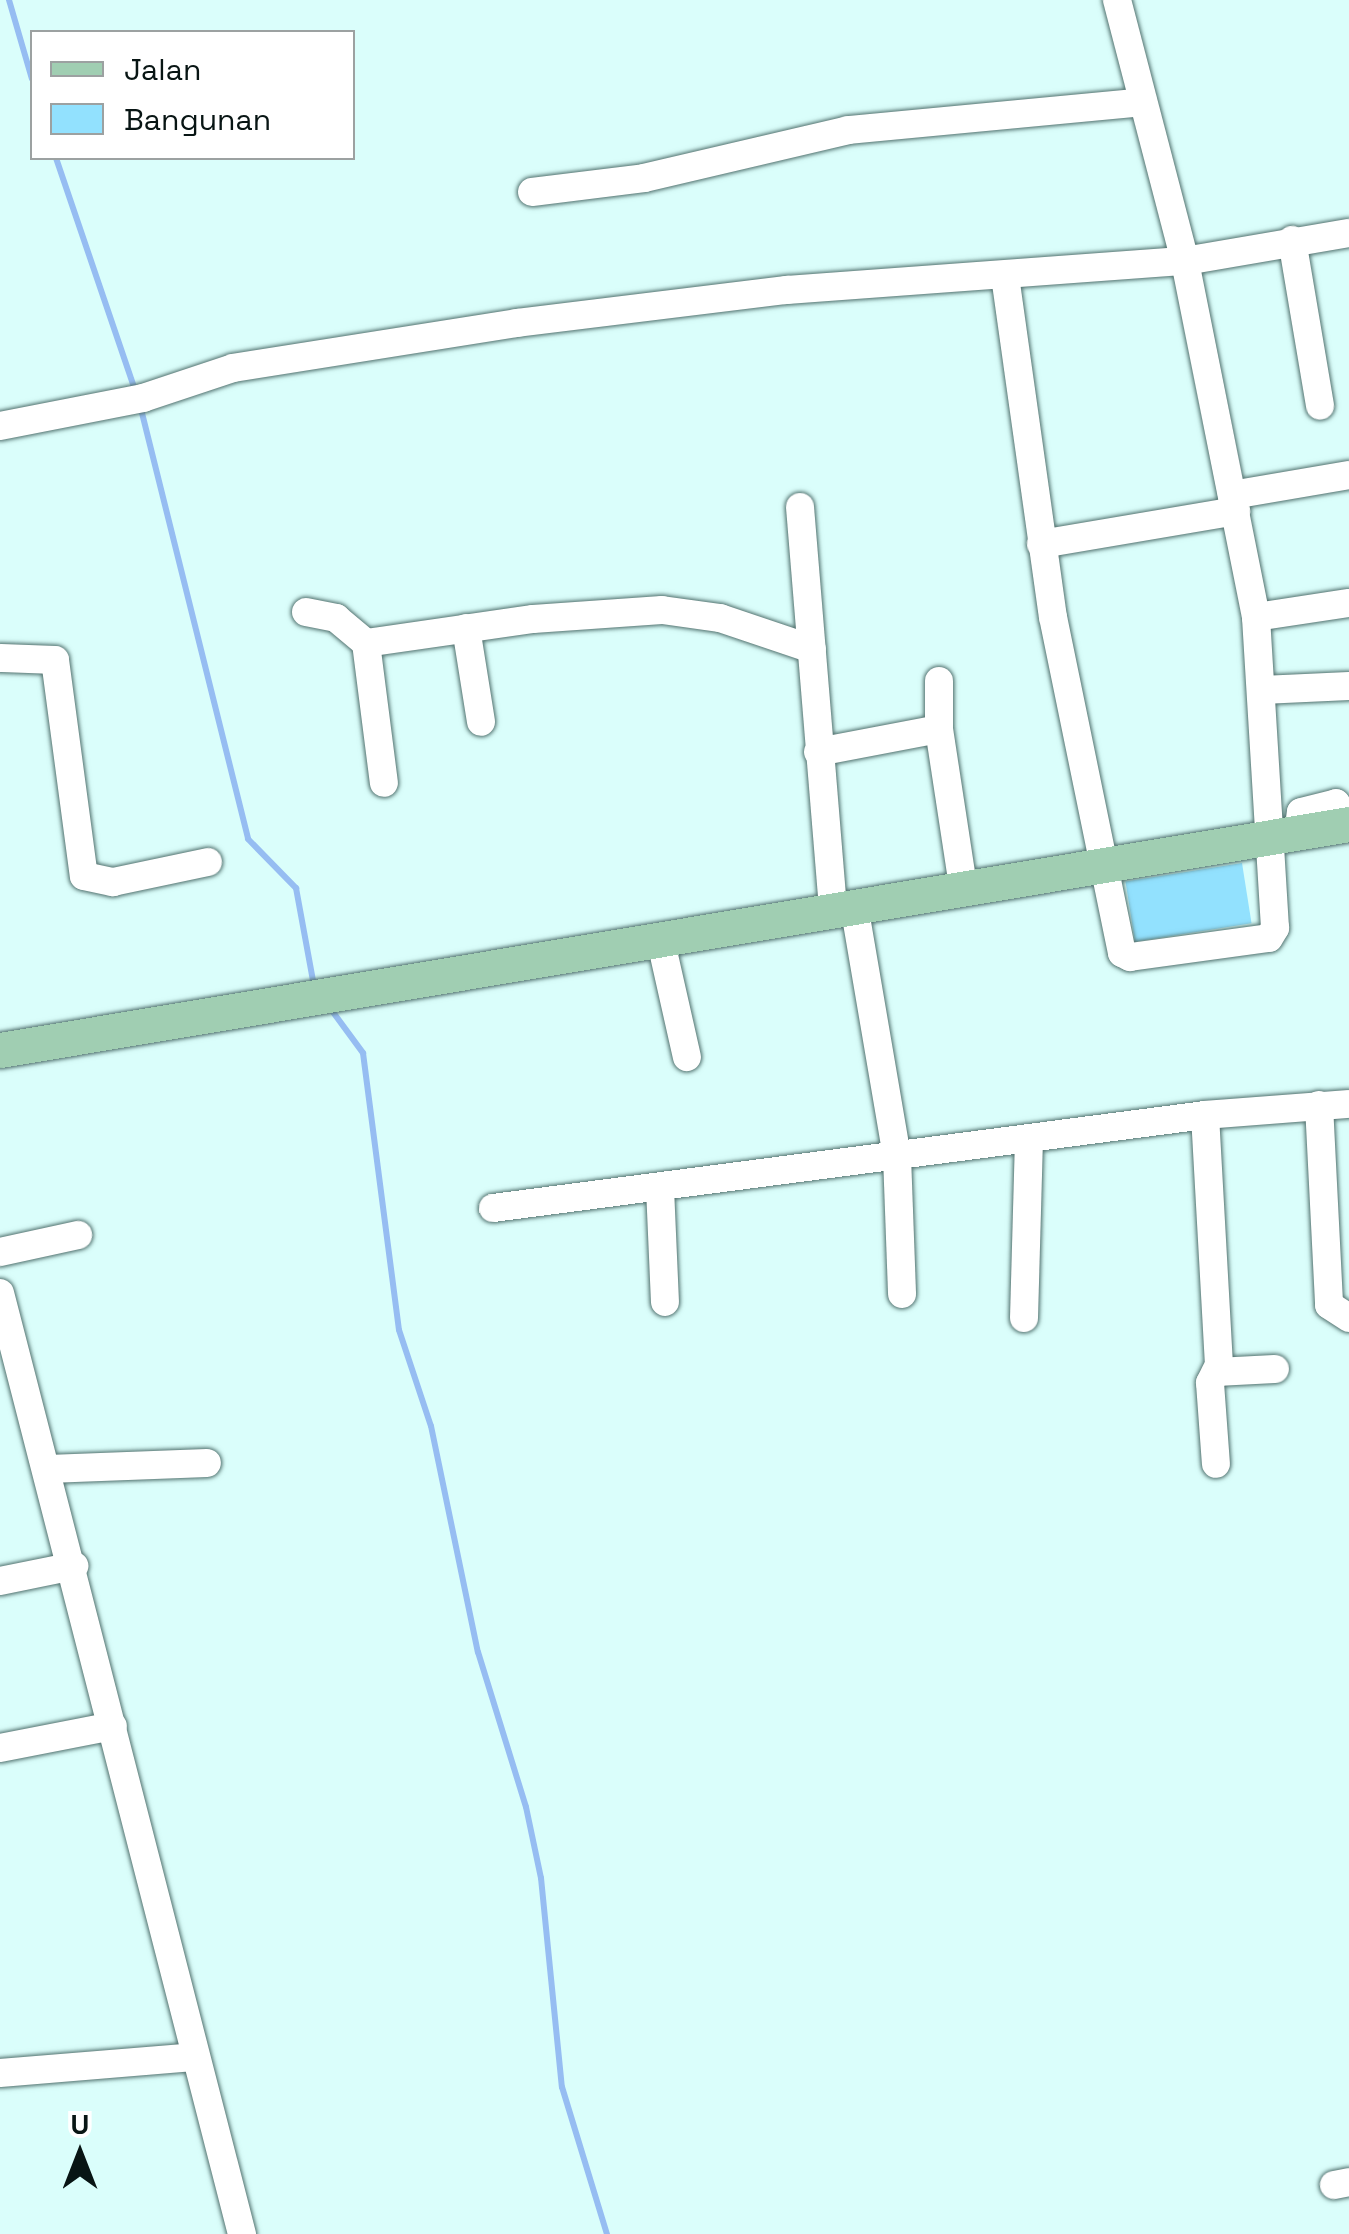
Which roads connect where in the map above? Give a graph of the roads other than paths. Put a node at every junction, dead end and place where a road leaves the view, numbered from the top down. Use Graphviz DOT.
graph roads {
  1 [pos="1116,0"];
  2 [pos="1143,102"];
  3 [pos="532,192"];
  4 [pos="1349,233"];
  5 [pos="1292,240"];
  6 [pos="1185,261"];
  7 [pos="1005,276"];
  8 [pos="1320,406"];
  9 [pos="0,426"];
  10 [pos="1348,475"];
  11 [pos="1234,503"];
  12 [pos="800,507"];
  13 [pos="1041,544"];
  14 [pos="1349,602"];
  15 [pos="306,612"];
  16 [pos="1256,616"];
  17 [pos="466,628"];
  18 [pos="366,643"];
  19 [pos="812,650"];
  20 [pos="0,658"];
  21 [pos="939,681"];
  22 [pos="1349,686"];
  23 [pos="1262,690"];
  24 [pos="481,722"];
  25 [pos="939,730"];
  26 [pos="818,752"];
  27 [pos="384,783"];
  28 [pos="1349,824"];
  29 [pos="1284,835"];
  30 [pos="208,862"];
  31 [pos="1102,862"];
  32 [pos="962,884"];
  33 [pos="843,907"];
  34 [pos="661,942"];
  35 [pos="0,1050"];
  36 [pos="687,1057"];
  37 [pos="1349,1104"];
  38 [pos="1319,1105"];
  39 [pos="1205,1115"];
  40 [pos="1028,1140"];
  41 [pos="897,1156"];
  42 [pos="660,1188"];
  43 [pos="493,1208"];
  44 [pos="78,1235"];
  45 [pos="0,1252"];
  46 [pos="0,1293"];
  47 [pos="902,1294"];
  48 [pos="665,1302"];
  49 [pos="1024,1318"];
  50 [pos="1349,1318"];
  51 [pos="1275,1370"];
  52 [pos="10,1371"];
  53 [pos="1216,1372"];
  54 [pos="207,1463"];
  55 [pos="1216,1464"];
  56 [pos="48,1469"];
  57 [pos="74,1566"];
  58 [pos="0,1581"];
  59 [pos="113,1726"];
  60 [pos="0,1748"];
  61 [pos="193,2057"];
  62 [pos="0,2073"];
  63 [pos="242,2234"];
  1 -- 2 [label="street"];
  2 -- 3 [label="street"];
  2 -- 6 [label="street"];
  4 -- 5 [label="street"];
  5 -- 6 [label="street"];
  5 -- 8 [label="street"];
  6 -- 7 [label="street"];
  6 -- 11 [label="street"];
  7 -- 9 [label="street"];
  7 -- 13 [label="street"];
  10 -- 11 [label="street"];
  11 -- 13 [label="street"];
  11 -- 16 [label="street"];
  12 -- 19 [label="street"];
  13 -- 31 [label="street"];
  14 -- 16 [label="street"];
  15 -- 18 [label="street"];
  16 -- 23 [label="street"];
  17 -- 18 [label="street"];
  17 -- 19 [label="street"];
  17 -- 24 [label="street"];
  18 -- 27 [label="street"];
  19 -- 26 [label="street"];
  20 -- 30 [label="street"];
  21 -- 25 [label="street"];
  22 -- 23 [label="street"];
  23 -- 29 [label="street"];
  25 -- 26 [label="street"];
  25 -- 32 [label="street"];
  26 -- 33 [label="street"];
  28 -- 29 [label="main road"];
  29 -- 31 [label="main road"];
  29 -- 31 [label="street"];
  31 -- 32 [label="main road"];
  32 -- 33 [label="main road"];
  33 -- 34 [label="main road"];
  33 -- 41 [label="street"];
  34 -- 35 [label="main road"];
  34 -- 36 [label="street"];
  37 -- 38 [label="street"];
  38 -- 39 [label="street"];
  38 -- 50 [label="street"];
  39 -- 40 [label="street"];
  39 -- 53 [label="street"];
  40 -- 41 [label="street"];
  40 -- 49 [label="street"];
  41 -- 42 [label="street"];
  41 -- 47 [label="street"];
  42 -- 43 [label="street"];
  42 -- 48 [label="street"];
  44 -- 45 [label="street"];
  46 -- 52 [label="street"];
  51 -- 53 [label="street"];
  52 -- 56 [label="street"];
  53 -- 55 [label="street"];
  54 -- 56 [label="street"];
  56 -- 57 [label="street"];
  57 -- 58 [label="street"];
  57 -- 59 [label="street"];
  59 -- 60 [label="street"];
  59 -- 61 [label="street"];
  61 -- 62 [label="street"];
  61 -- 63 [label="street"];
}
